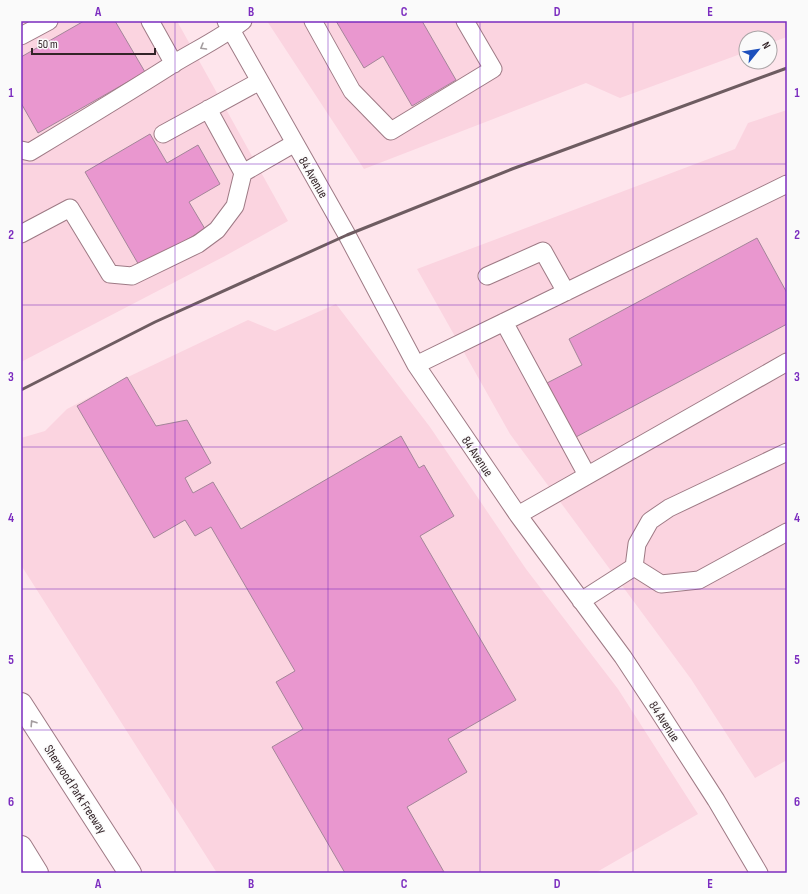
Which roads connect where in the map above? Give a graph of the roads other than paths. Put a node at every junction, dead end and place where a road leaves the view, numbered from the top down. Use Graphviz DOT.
graph roads {
  1 [pos="49,21"];
  2 [pos="150,21"];
  3 [pos="314,21"];
  4 [pos="465,21"];
  5 [pos="234,24"];
  6 [pos="21,36"];
  7 [pos="174,64"];
  8 [pos="260,81"];
  9 [pos="208,109"];
  10 [pos="162,134"];
  11 [pos="295,143"];
  12 [pos="21,150"];
  13 [pos="243,173"];
  14 [pos="787,184"];
  15 [pos="21,234"];
  16 [pos="487,276"];
  17 [pos="566,292"];
  18 [pos="504,322"];
  19 [pos="787,362"];
  20 [pos="416,365"];
  21 [pos="787,452"];
  22 [pos="587,475"];
  23 [pos="518,515"];
  24 [pos="787,532"];
  25 [pos="634,568"];
  26 [pos="581,601"];
  27 [pos="21,704"];
  28 [pos="21,847"];
  29 [pos="37,873"];
  30 [pos="130,873"];
  31 [pos="759,873"];
  1 -- 6 [label="street"];
  2 -- 7 [label="street"];
  3 -- 4 [label="street"];
  5 -- 7 [label="street, one-way"];
  5 -- 8 [label="street, 84 Avenue"];
  7 -- 12 [label="street"];
  8 -- 9 [label="street"];
  8 -- 11 [label="street, 84 Avenue"];
  9 -- 10 [label="street"];
  9 -- 13 [label="street"];
  11 -- 13 [label="street"];
  11 -- 20 [label="street, 84 Avenue"];
  13 -- 15 [label="street"];
  14 -- 17 [label="street"];
  16 -- 17 [label="street"];
  17 -- 18 [label="street"];
  18 -- 20 [label="street"];
  18 -- 22 [label="street"];
  19 -- 22 [label="street"];
  20 -- 23 [label="street, 84 Avenue"];
  21 -- 25 [label="street"];
  22 -- 23 [label="street"];
  23 -- 26 [label="street, 84 Avenue"];
  24 -- 25 [label="street"];
  25 -- 26 [label="street"];
  26 -- 31 [label="street, 84 Avenue"];
  30 -- 27 [label="highway, Sherwood Park Freeway, one-way"];
  28 -- 29 [label="highway"];
}
